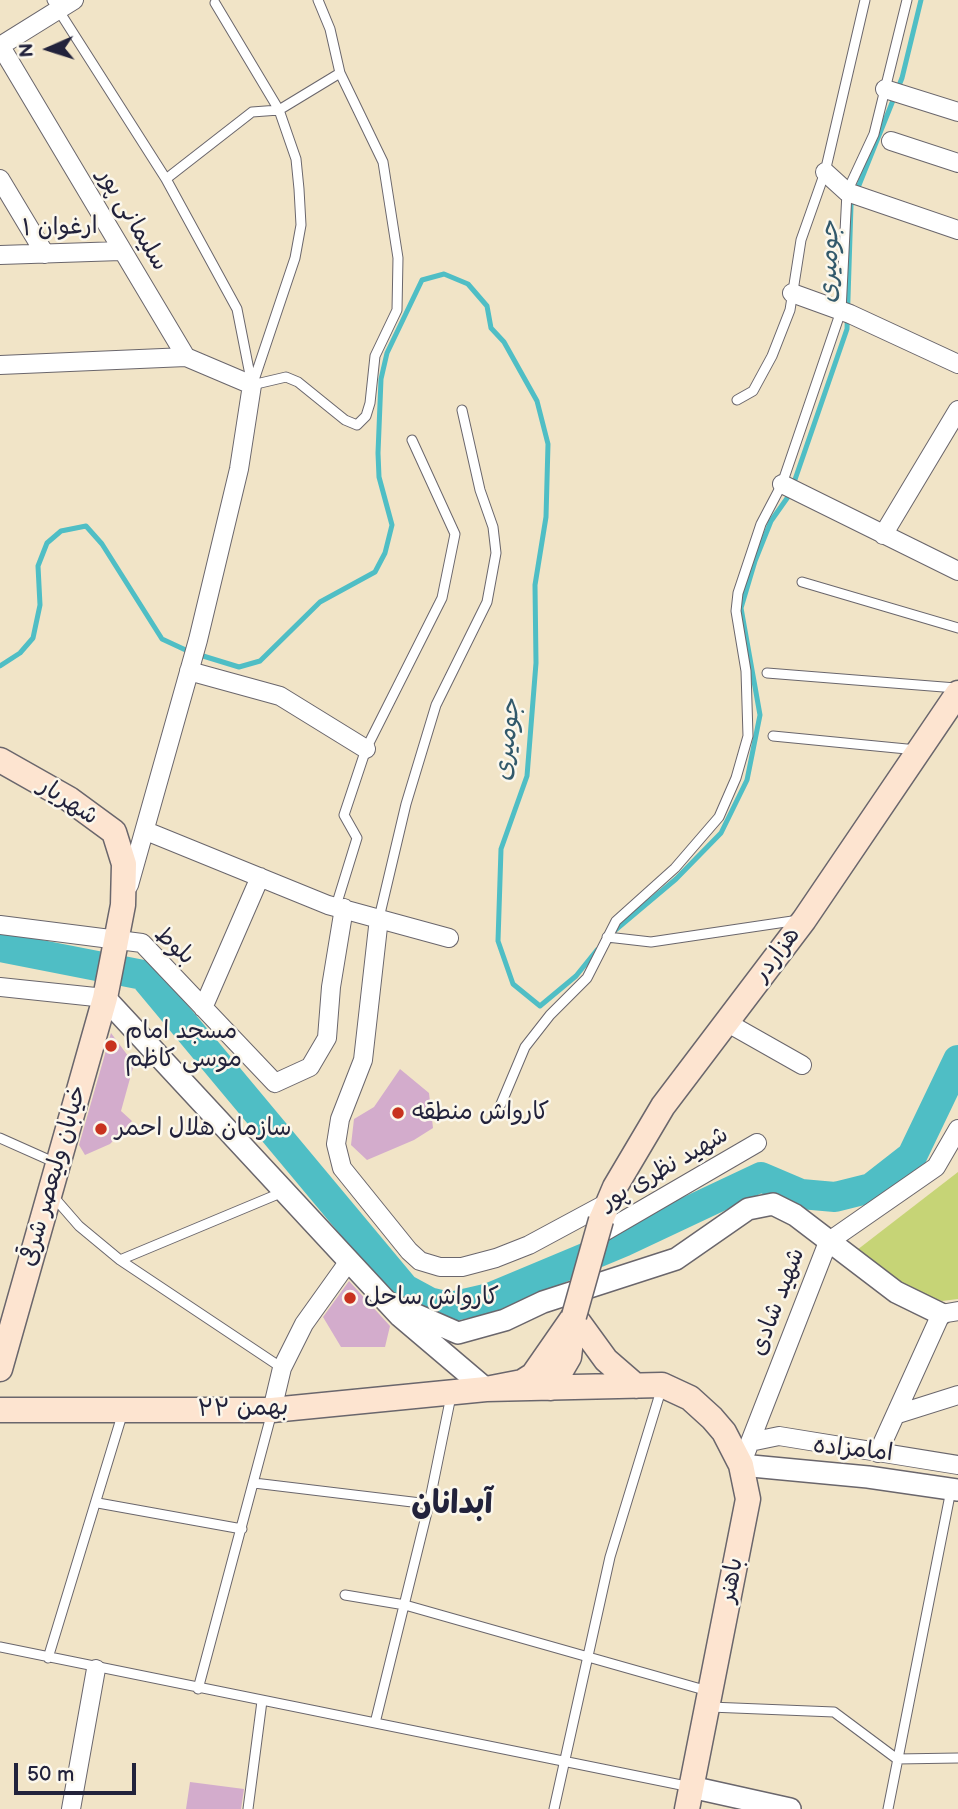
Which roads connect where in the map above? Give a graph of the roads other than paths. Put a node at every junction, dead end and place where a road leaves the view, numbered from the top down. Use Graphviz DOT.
graph roads {
  1 [pos="75,0"];
  2 [pos="318,0"];
  3 [pos="865,0"];
  4 [pos="907,0"];
  5 [pos="215,3"];
  6 [pos="55,5"];
  7 [pos="0,46"];
  8 [pos="340,73"];
  9 [pos="886,90"];
  10 [pos="279,110"];
  11 [pos="958,112"];
  12 [pos="891,141"];
  13 [pos="958,163"];
  14 [pos="825,172"];
  15 [pos="0,179"];
  16 [pos="166,179"];
  17 [pos="847,192"];
  18 [pos="958,230"];
  19 [pos="121,251"];
  20 [pos="45,254"];
  21 [pos="0,255"];
  22 [pos="792,293"];
  23 [pos="841,311"];
  24 [pos="186,357"];
  25 [pos="958,364"];
  26 [pos="0,365"];
  27 [pos="252,385"];
  28 [pos="737,400"];
  29 [pos="462,410"];
  30 [pos="958,410"];
  31 [pos="412,440"];
  32 [pos="782,484"];
  33 [pos="883,535"];
  34 [pos="958,571"];
  35 [pos="802,582"];
  36 [pos="958,628"];
  37 [pos="767,673"];
  38 [pos="187,677"];
  39 [pos="958,690"];
  40 [pos="773,736"];
  41 [pos="366,749"];
  42 [pos="917,750"];
  43 [pos="0,760"];
  44 [pos="146,831"];
  45 [pos="260,877"];
  46 [pos="123,905"];
  47 [pos="344,908"];
  48 [pos="379,918"];
  49 [pos="804,920"];
  50 [pos="0,925"];
  51 [pos="607,937"];
  52 [pos="449,938"];
  53 [pos="117,939"];
  54 [pos="0,987"];
  55 [pos="106,991"];
  56 [pos="203,1007"];
  57 [pos="726,1022"];
  58 [pos="803,1065"];
  59 [pos="501,1104"];
  60 [pos="958,1129"];
  61 [pos="0,1138"];
  62 [pos="757,1143"];
  63 [pos="58,1163"];
  64 [pos="285,1192"];
  65 [pos="50,1193"];
  66 [pos="602,1220"];
  67 [pos="828,1242"];
  68 [pos="120,1260"];
  69 [pos="349,1261"];
  70 [pos="387,1302"];
  71 [pos="949,1312"];
  72 [pos="574,1316"];
  73 [pos="282,1368"];
  74 [pos="0,1369"];
  75 [pos="662,1385"];
  76 [pos="636,1386"];
  77 [pos="591,1387"];
  78 [pos="551,1388"];
  79 [pos="486,1389"];
  80 [pos="452,1395"];
  81 [pos="958,1395"];
  82 [pos="0,1410"];
  83 [pos="124,1410"];
  84 [pos="272,1410"];
  85 [pos="898,1414"];
  86 [pos="877,1453"];
  87 [pos="746,1454"];
  88 [pos="958,1465"];
  89 [pos="254,1483"];
  90 [pos="954,1490"];
  91 [pos="98,1503"];
  92 [pos="429,1504"];
  93 [pos="242,1529"];
  94 [pos="345,1595"];
  95 [pos="405,1605"];
  96 [pos="0,1647"];
  97 [pos="586,1656"];
  98 [pos="48,1658"];
  99 [pos="96,1669"];
  100 [pos="198,1689"];
  101 [pos="709,1699"];
  102 [pos="262,1701"];
  103 [pos="375,1723"];
  104 [pos="958,1758"];
  105 [pos="897,1759"];
  106 [pos="565,1761"];
  107 [pos="689,1798"];
  108 [pos="71,1809"];
  109 [pos="248,1809"];
  110 [pos="554,1809"];
  111 [pos="790,1809"];
  112 [pos="888,1809"];
  1 -- 6 [label="street"];
  2 -- 8 [label="lane"];
  3 -- 14 [label="lane"];
  4 -- 9 [label="lane"];
  5 -- 10 [label="lane"];
  6 -- 7 [label="street"];
  6 -- 16 [label="lane"];
  7 -- 19 [label="street, سلیمانی پور"];
  8 -- 10 [label="lane"];
  8 -- 27 [label="lane"];
  9 -- 11 [label="street"];
  9 -- 17 [label="lane"];
  10 -- 16 [label="lane"];
  10 -- 27 [label="lane"];
  12 -- 13 [label="street"];
  14 -- 17 [label="street"];
  14 -- 22 [label="lane"];
  15 -- 20 [label="street"];
  16 -- 27 [label="lane"];
  17 -- 18 [label="street"];
  17 -- 23 [label="lane"];
  19 -- 20 [label="street, ارغوان ۱"];
  19 -- 24 [label="street, سلیمانی پور"];
  20 -- 21 [label="street, ارغوان ۱"];
  22 -- 23 [label="street"];
  22 -- 28 [label="lane"];
  23 -- 25 [label="street"];
  23 -- 32 [label="lane"];
  24 -- 26 [label="street"];
  24 -- 27 [label="street"];
  27 -- 38 [label="street"];
  29 -- 48 [label="lane"];
  30 -- 33 [label="street"];
  31 -- 41 [label="lane"];
  32 -- 33 [label="street"];
  32 -- 51 [label="lane"];
  33 -- 34 [label="street"];
  35 -- 36 [label="lane"];
  37 -- 39 [label="lane"];
  38 -- 41 [label="street"];
  38 -- 44 [label="street"];
  39 -- 42 [label="main road, هزاردر"];
  40 -- 42 [label="lane"];
  41 -- 47 [label="lane"];
  42 -- 49 [label="main road, هزاردر"];
  43 -- 46 [label="main road, شهریار"];
  44 -- 45 [label="street"];
  44 -- 46 [label="street"];
  45 -- 47 [label="street"];
  45 -- 56 [label="street"];
  46 -- 53 [label="main road, شهریار"];
  47 -- 48 [label="street"];
  47 -- 56 [label="street, بلوط"];
  48 -- 52 [label="street"];
  48 -- 66 [label="street, شهید نظری پور"];
  49 -- 51 [label="lane"];
  49 -- 57 [label="main road, هزاردر"];
  50 -- 53 [label="street, بلوط"];
  51 -- 59 [label="lane"];
  53 -- 55 [label="main road, خیابان ولیعصر شرقی"];
  53 -- 56 [label="street, بلوط"];
  54 -- 55 [label="street"];
  55 -- 63 [label="main road, خیابان ولیعصر شرقی"];
  55 -- 64 [label="street"];
  57 -- 58 [label="street"];
  57 -- 66 [label="main road, هزاردر"];
  60 -- 67 [label="street, شهید شادی"];
  61 -- 63 [label="lane"];
  62 -- 66 [label="street, شهید نظری پور"];
  63 -- 65 [label="main road, خیابان ولیعصر شرقی"];
  64 -- 68 [label="lane"];
  64 -- 69 [label="street"];
  65 -- 68 [label="lane"];
  65 -- 74 [label="main road, خیابان ولیعصر شرقی"];
  66 -- 72 [label="main road, هزاردر, bridge"];
  67 -- 70 [label="street"];
  67 -- 71 [label="street"];
  67 -- 87 [label="street, شهید شادی"];
  68 -- 73 [label="lane"];
  69 -- 70 [label="street"];
  69 -- 73 [label="street"];
  70 -- 79 [label="street"];
  71 -- 85 [label="street"];
  72 -- 76 [label="main road"];
  72 -- 77 [label="main road"];
  72 -- 78 [label="main road"];
  72 -- 79 [label="main road"];
  73 -- 84 [label="street"];
  75 -- 76 [label="main road"];
  75 -- 87 [label="main road, باهنر"];
  75 -- 97 [label="lane"];
  76 -- 77 [label="main road"];
  77 -- 78 [label="main road"];
  78 -- 79 [label="main road"];
  79 -- 80 [label="main road, ۲۲ بهمن"];
  80 -- 84 [label="main road, ۲۲ بهمن"];
  80 -- 92 [label="lane"];
  81 -- 85 [label="street"];
  82 -- 83 [label="main road, ۲۲ بهمن"];
  83 -- 84 [label="main road, ۲۲ بهمن"];
  83 -- 91 [label="lane"];
  84 -- 89 [label="lane"];
  85 -- 86 [label="street"];
  86 -- 87 [label="street"];
  86 -- 88 [label="street"];
  87 -- 90 [label="street, امامزاده"];
  87 -- 101 [label="main road, باهنر"];
  89 -- 92 [label="lane"];
  89 -- 93 [label="lane"];
  90 -- 105 [label="lane"];
  91 -- 93 [label="lane"];
  91 -- 98 [label="lane"];
  92 -- 95 [label="lane"];
  93 -- 100 [label="lane"];
  94 -- 95 [label="lane"];
  95 -- 97 [label="lane"];
  95 -- 103 [label="lane"];
  96 -- 98 [label="lane"];
  97 -- 101 [label="lane"];
  97 -- 106 [label="lane"];
  98 -- 99 [label="lane"];
  99 -- 100 [label="lane"];
  99 -- 108 [label="street"];
  100 -- 102 [label="lane"];
  101 -- 105 [label="lane"];
  101 -- 107 [label="main road, باهنر"];
  102 -- 103 [label="lane"];
  102 -- 109 [label="lane"];
  103 -- 106 [label="lane"];
  104 -- 105 [label="lane"];
  105 -- 112 [label="lane"];
  106 -- 107 [label="lane"];
  106 -- 110 [label="lane"];
  107 -- 111 [label="street"];
}
